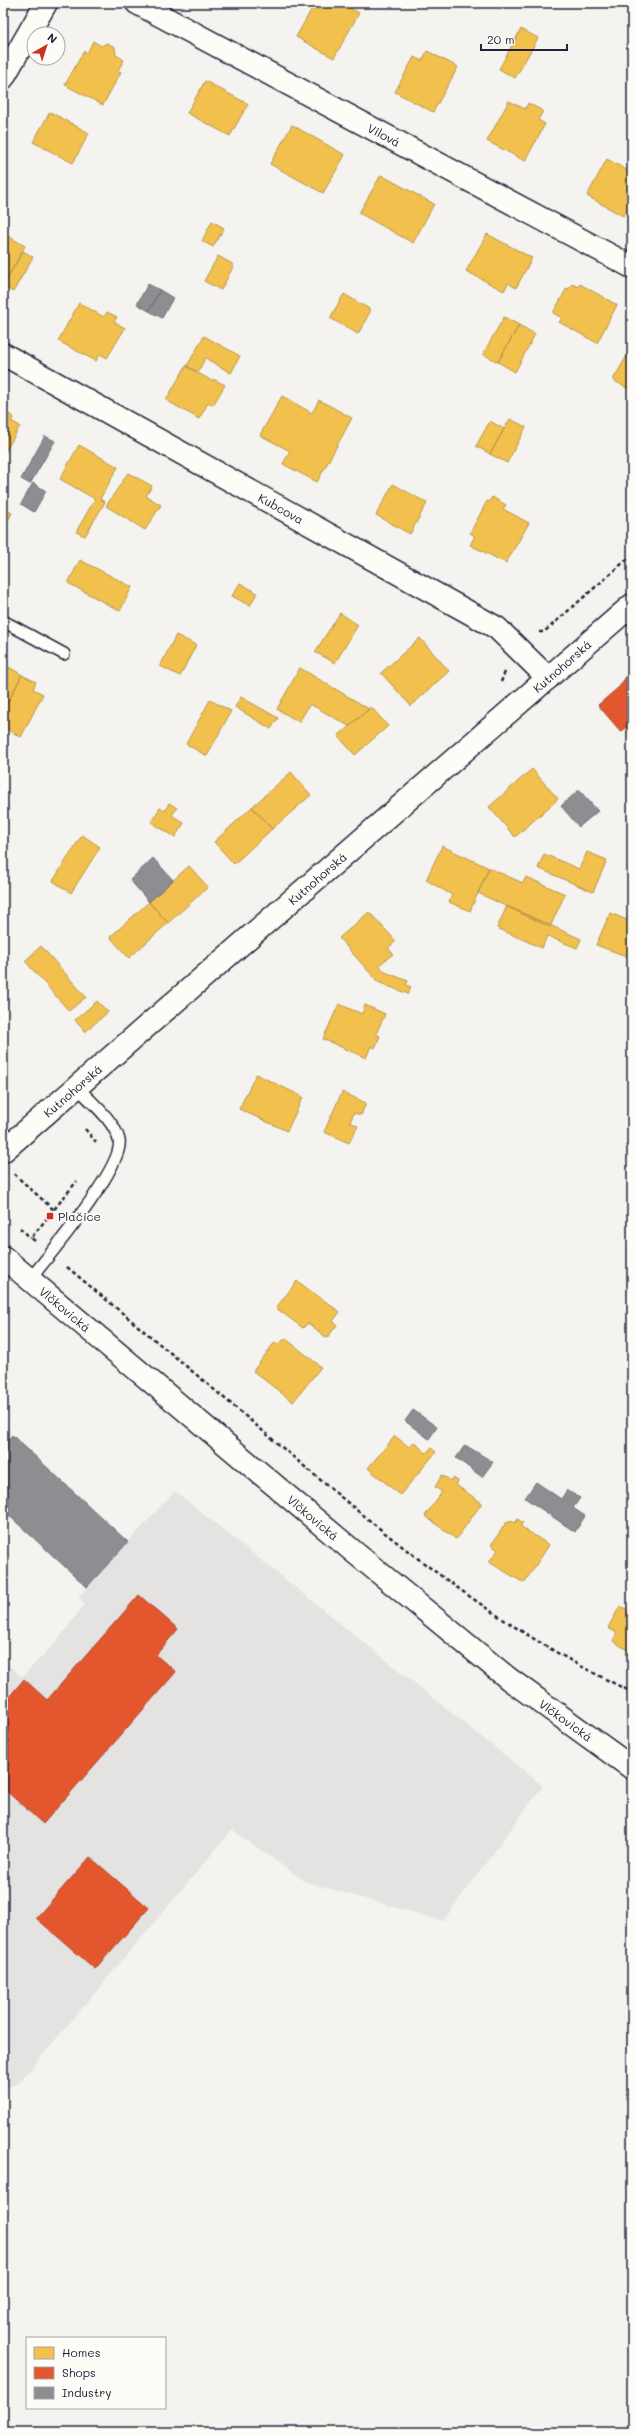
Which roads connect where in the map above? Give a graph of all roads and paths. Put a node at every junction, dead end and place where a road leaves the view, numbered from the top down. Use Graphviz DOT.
graph roads {
  1 [pos="46,3"];
  2 [pos="137,3"];
  3 [pos="3,78"];
  4 [pos="632,267"];
  5 [pos="3,354"];
  6 [pos="632,605"];
  7 [pos="3,621"];
  8 [pos="64,654"];
  9 [pos="505,666"];
  10 [pos="548,678"];
  11 [pos="498,686"];
  12 [pos="78,1088"];
  13 [pos="85,1129"];
  14 [pos="97,1149"];
  15 [pos="3,1151"];
  16 [pos="78,1180"];
  17 [pos="22,1182"];
  18 [pos="54,1210"];
  19 [pos="20,1228"];
  20 [pos="32,1238"];
  21 [pos="50,1254"];
  22 [pos="3,1257"];
  23 [pos="30,1279"];
  24 [pos="632,1692"];
  25 [pos="632,1768"];
  1 -- 3 [label="street"];
  2 -- 4 [label="street, Vilová"];
  5 -- 10 [label="street, Kubcova"];
  6 -- 10 [label="street, Kutnohorská"];
  7 -- 8 [label="lane"];
  9 -- 11 [label="path"];
  10 -- 12 [label="street, Kutnohorská"];
  12 -- 15 [label="street, Kutnohorská"];
  12 -- 21 [label="lane"];
  13 -- 14 [label="path"];
  16 -- 18 [label="path"];
  17 -- 18 [label="path"];
  18 -- 20 [label="path"];
  19 -- 20 [label="path"];
  20 -- 21 [label="path"];
  21 -- 23 [label="lane"];
  21 -- 24 [label="path"];
  22 -- 23 [label="street, Vlčkovická"];
  23 -- 25 [label="street, Vlčkovická"];
}
